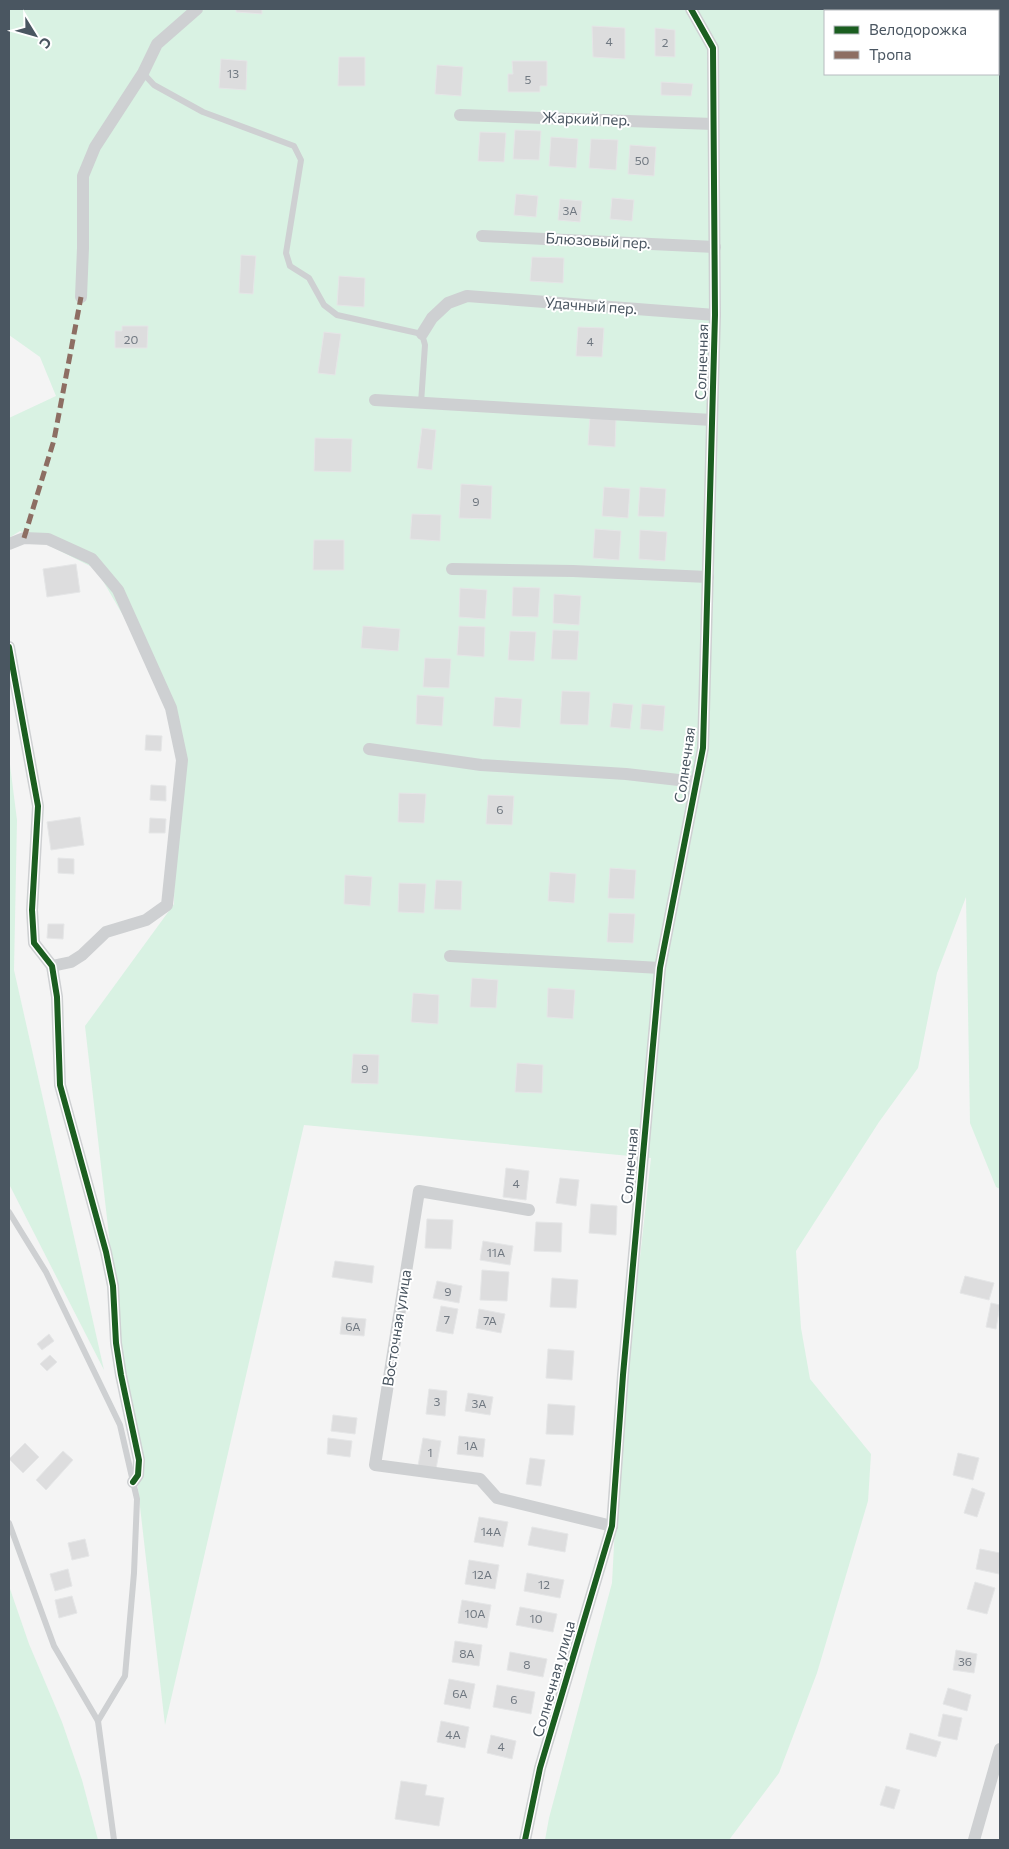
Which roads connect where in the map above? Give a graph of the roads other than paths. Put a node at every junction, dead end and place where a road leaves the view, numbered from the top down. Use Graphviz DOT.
graph roads {
  1 [pos="197,9"];
  2 [pos="691,9"];
  3 [pos="144,73"];
  4 [pos="460,115"];
  5 [pos="713,124"];
  6 [pos="482,236"];
  7 [pos="715,247"];
  8 [pos="81,297"];
  9 [pos="715,315"];
  10 [pos="422,334"];
  11 [pos="375,400"];
  12 [pos="421,403"];
  13 [pos="712,420"];
  14 [pos="9,544"];
  15 [pos="452,569"];
  16 [pos="708,578"];
  17 [pos="9,646"];
  18 [pos="369,749"];
  19 [pos="696,782"];
  20 [pos="450,956"];
  21 [pos="52,966"];
  22 [pos="660,968"];
  23 [pos="529,1210"];
  24 [pos="9,1212"];
  25 [pos="133,1482"];
  26 [pos="9,1523"];
  27 [pos="612,1526"];
  28 [pos="98,1721"];
  29 [pos="1000,1749"];
  30 [pos="114,1840"];
  31 [pos="526,1840"];
  32 [pos="974,1840"];
  1 -- 3 [label="street"];
  2 -- 5 [label="street, Солнечная"];
  3 -- 8 [label="street"];
  3 -- 10 [label="lane"];
  4 -- 5 [label="street, Жаркий пер."];
  5 -- 7 [label="street, Солнечная"];
  6 -- 7 [label="street, Блюзовый пер."];
  7 -- 9 [label="street, Солнечная"];
  9 -- 10 [label="street, Удачный пер."];
  9 -- 13 [label="street, Солнечная"];
  10 -- 12 [label="lane"];
  11 -- 12 [label="street"];
  12 -- 13 [label="street"];
  13 -- 16 [label="street, Солнечная"];
  14 -- 21 [label="street"];
  15 -- 16 [label="street"];
  16 -- 19 [label="street, Солнечная"];
  17 -- 21 [label="street"];
  18 -- 19 [label="street"];
  19 -- 22 [label="street, Солнечная"];
  20 -- 22 [label="street"];
  21 -- 25 [label="street"];
  22 -- 27 [label="street, Солнечная"];
  23 -- 27 [label="street, Восточная улица"];
  24 -- 25 [label="lane"];
  25 -- 28 [label="lane"];
  26 -- 28 [label="lane"];
  27 -- 31 [label="street, Солнечная улица"];
  28 -- 30 [label="lane"];
  29 -- 32 [label="street"];
}
